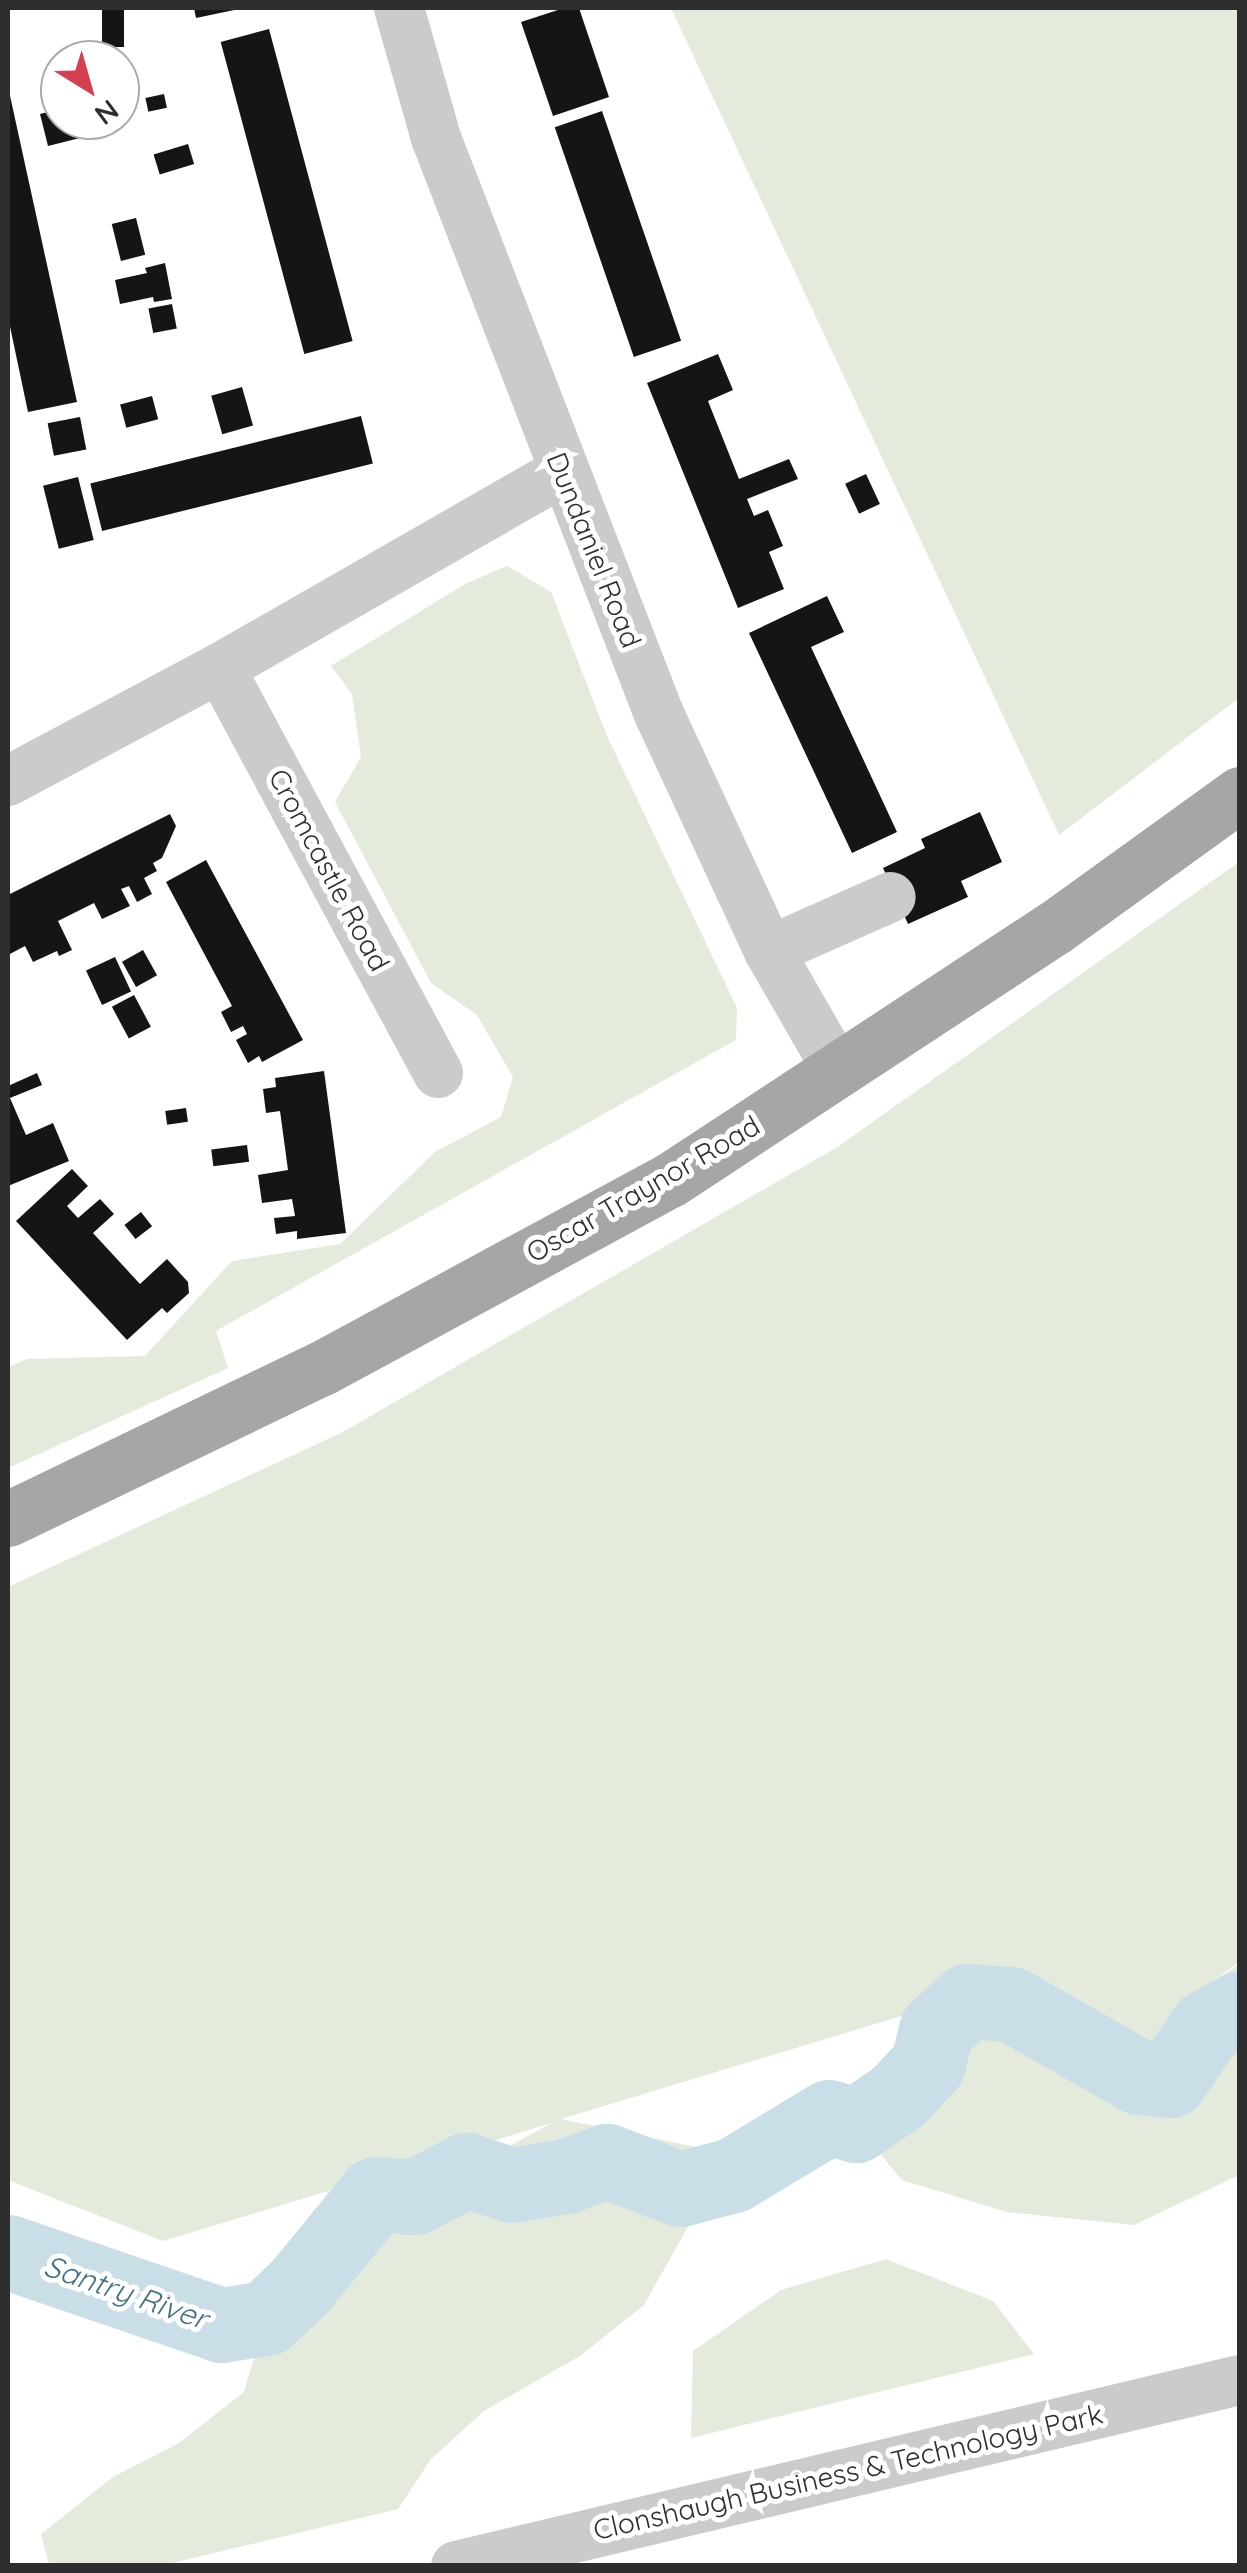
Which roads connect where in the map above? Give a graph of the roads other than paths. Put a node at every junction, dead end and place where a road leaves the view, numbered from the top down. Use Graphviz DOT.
graph roads {
  1 [pos="399,8"];
  2 [pos="562,472"];
  3 [pos="220,668"];
  4 [pos="8,777"];
  5 [pos="1240,794"];
  6 [pos="890,897"];
  7 [pos="769,951"];
  8 [pos="838,1071"];
  9 [pos="438,1073"];
  10 [pos="8,1518"];
  11 [pos="1237,2389"];
  12 [pos="456,2566"];
  1 -- 2 [label="street, Dundaniel Road"];
  2 -- 3 [label="street"];
  2 -- 7 [label="street, Dundaniel Road"];
  3 -- 4 [label="street"];
  3 -- 9 [label="street, Cromcastle Road"];
  5 -- 8 [label="main road, Oscar Traynor Road"];
  6 -- 7 [label="street"];
  7 -- 8 [label="street, Dundaniel Road"];
  8 -- 10 [label="main road, Oscar Traynor Road"];
  11 -- 12 [label="street, Clonshaugh Business & Technology Park"];
}
